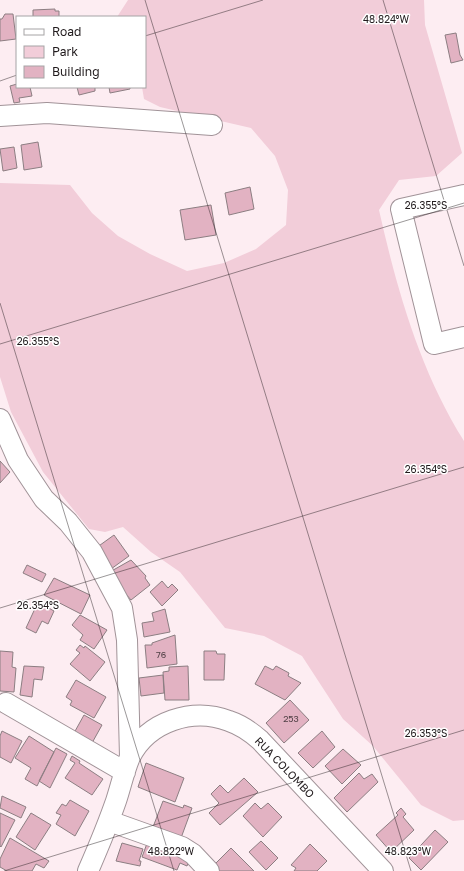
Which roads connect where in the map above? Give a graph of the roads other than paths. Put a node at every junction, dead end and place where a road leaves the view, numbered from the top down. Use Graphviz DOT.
graph roads {
  1 [pos="0,116"];
  2 [pos="212,125"];
  3 [pos="464,195"];
  4 [pos="464,337"];
  5 [pos="0,419"];
  6 [pos="6,703"];
  7 [pos="128,765"];
  8 [pos="108,821"];
  9 [pos="88,871"];
  10 [pos="209,871"];
  11 [pos="383,871"];
  1 -- 2 [label="street"];
  3 -- 4 [label="street"];
  5 -- 7 [label="street"];
  6 -- 7 [label="street"];
  7 -- 8 [label="street, RUA COLOMBO"];
  7 -- 11 [label="street, RUA COLOMBO"];
  8 -- 9 [label="street, RUA COLOMBO"];
  8 -- 10 [label="street"];
}
